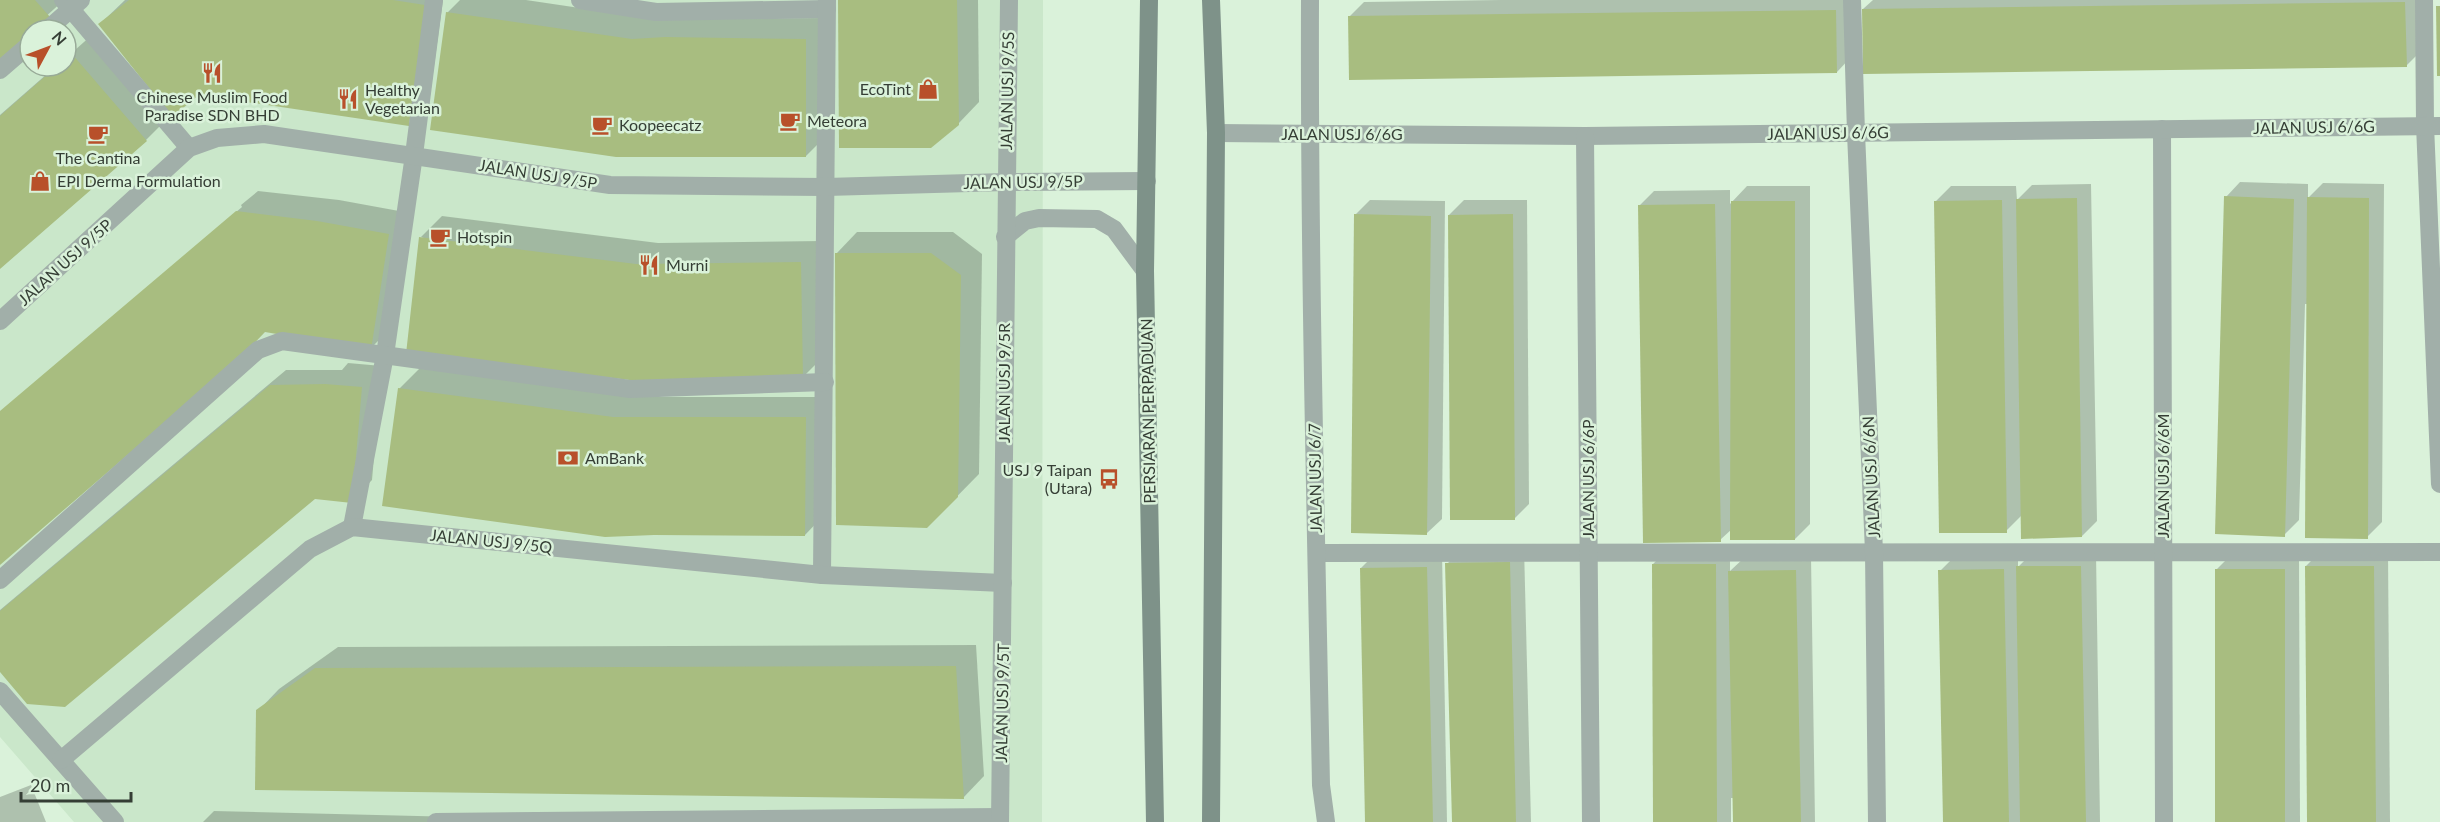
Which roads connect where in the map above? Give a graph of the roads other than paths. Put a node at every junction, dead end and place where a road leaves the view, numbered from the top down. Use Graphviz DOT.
graph roads {
  1 [pos="434,0"];
  2 [pos="580,0"];
  3 [pos="1009,0"];
  4 [pos="1149,0"];
  5 [pos="1211,0"];
  6 [pos="1310,0"];
  7 [pos="1851,0"];
  8 [pos="2424,0"];
  9 [pos="72,3"];
  10 [pos="827,4"];
  11 [pos="58,18"];
  12 [pos="18,54"];
  13 [pos="0,70"];
  14 [pos="2432,126"];
  15 [pos="2162,129"];
  16 [pos="1216,133"];
  17 [pos="1856,133"];
  18 [pos="1309,135"];
  19 [pos="1586,135"];
  20 [pos="189,148"];
  21 [pos="414,155"];
  22 [pos="1147,181"];
  23 [pos="1006,182"];
  24 [pos="826,187"];
  25 [pos="1005,237"];
  26 [pos="1145,271"];
  27 [pos="0,321"];
  28 [pos="385,355"];
  29 [pos="825,382"];
  30 [pos="2440,484"];
  31 [pos="352,527"];
  32 [pos="1874,552"];
  33 [pos="2163,552"];
  34 [pos="2440,552"];
  35 [pos="1317,553"];
  36 [pos="1589,553"];
  37 [pos="822,575"];
  38 [pos="0,579"];
  39 [pos="1003,583"];
  40 [pos="0,692"];
  41 [pos="61,760"];
  42 [pos="1000,820"];
  43 [pos="115,822"];
  44 [pos="436,822"];
  45 [pos="1155,822"];
  46 [pos="1211,822"];
  47 [pos="1326,822"];
  48 [pos="1591,822"];
  49 [pos="1877,822"];
  50 [pos="2164,822"];
  1 -- 21 [label="street"];
  2 -- 10 [label="street"];
  3 -- 23 [label="street, JALAN USJ 9/5S"];
  4 -- 22 [label="main road, PERSIARAN PERPADUAN"];
  5 -- 16 [label="main road"];
  6 -- 18 [label="street, JALAN USJ 6/7"];
  7 -- 17 [label="street, JALAN USJ 6/6N"];
  8 -- 14 [label="street"];
  9 -- 11 [label="street"];
  9 -- 20 [label="street"];
  10 -- 24 [label="street"];
  12 -- 13 [label="street"];
  14 -- 15 [label="street, JALAN USJ 6/6G"];
  14 -- 30 [label="street"];
  15 -- 17 [label="street, JALAN USJ 6/6G"];
  15 -- 33 [label="street, JALAN USJ 6/6M"];
  16 -- 18 [label="street, JALAN USJ 6/6G"];
  16 -- 46 [label="main road"];
  17 -- 19 [label="street, JALAN USJ 6/6G"];
  17 -- 32 [label="street, JALAN USJ 6/6N"];
  18 -- 19 [label="street, JALAN USJ 6/6G"];
  18 -- 35 [label="street, JALAN USJ 6/7"];
  19 -- 36 [label="street, JALAN USJ 6/6P"];
  20 -- 21 [label="street, JALAN USJ 9/5P"];
  20 -- 27 [label="street, JALAN USJ 9/5P"];
  21 -- 24 [label="street, JALAN USJ 9/5P"];
  21 -- 28 [label="street"];
  22 -- 23 [label="street, JALAN USJ 9/5P"];
  22 -- 26 [label="main road, PERSIARAN PERPADUAN"];
  23 -- 24 [label="street, JALAN USJ 9/5P"];
  23 -- 25 [label="street, JALAN USJ 9/5R"];
  24 -- 29 [label="street"];
  25 -- 26 [label="street"];
  25 -- 39 [label="street, JALAN USJ 9/5R"];
  26 -- 45 [label="main road, PERSIARAN PERPADUAN"];
  28 -- 29 [label="street"];
  28 -- 31 [label="street"];
  28 -- 38 [label="street"];
  29 -- 37 [label="street"];
  31 -- 37 [label="street, JALAN USJ 9/5Q"];
  31 -- 41 [label="street"];
  32 -- 33 [label="street"];
  32 -- 36 [label="street"];
  32 -- 49 [label="street, JALAN USJ 6/6N"];
  33 -- 34 [label="street"];
  33 -- 50 [label="street, JALAN USJ 6/6M"];
  35 -- 36 [label="street"];
  35 -- 47 [label="street, JALAN USJ 6/7"];
  36 -- 48 [label="street, JALAN USJ 6/6P"];
  37 -- 39 [label="street, JALAN USJ 9/5Q"];
  39 -- 42 [label="street, JALAN USJ 9/5T"];
  40 -- 41 [label="street"];
  41 -- 43 [label="street"];
  42 -- 44 [label="street"];
}
